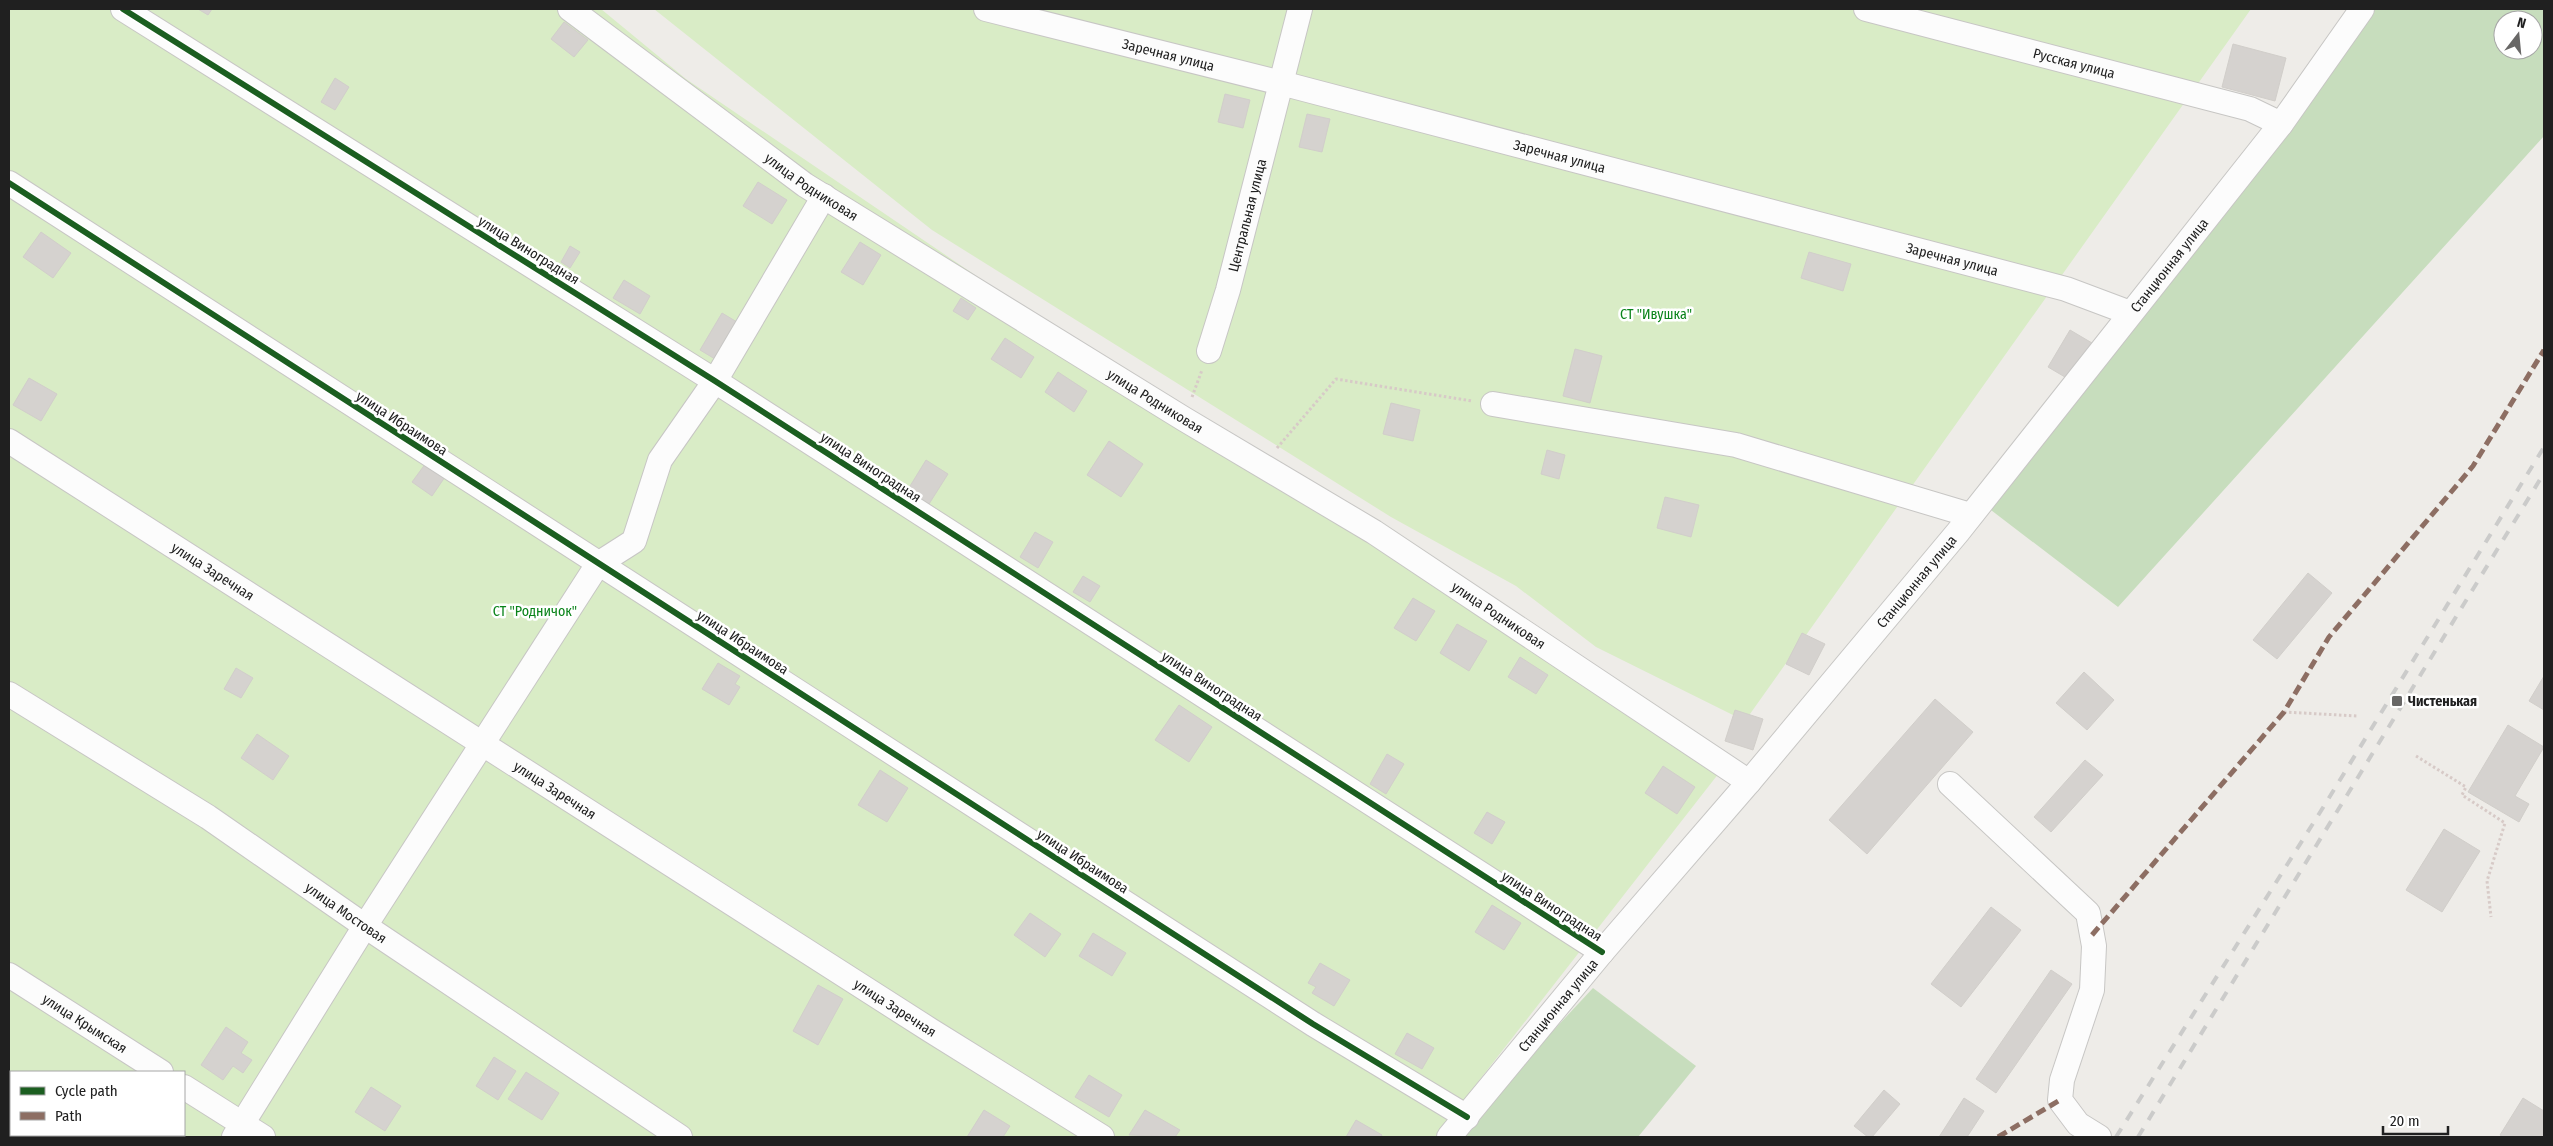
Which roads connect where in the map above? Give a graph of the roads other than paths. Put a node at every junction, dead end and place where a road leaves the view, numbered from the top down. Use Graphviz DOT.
graph roads {
  1 [pos="123,9"];
  2 [pos="570,9"];
  3 [pos="986,9"];
  4 [pos="1300,9"];
  5 [pos="1866,9"];
  6 [pos="2362,9"];
  7 [pos="1281,83"];
  8 [pos="2281,124"];
  9 [pos="9,183"];
  10 [pos="824,196"];
  11 [pos="2130,313"];
  12 [pos="1209,351"];
  13 [pos="715,381"];
  14 [pos="1493,404"];
  15 [pos="9,441"];
  16 [pos="1970,515"];
  17 [pos="598,564"];
  18 [pos="9,694"];
  19 [pos="483,745"];
  20 [pos="1749,782"];
  21 [pos="1950,784"];
  22 [pos="365,926"];
  23 [pos="1602,952"];
  24 [pos="9,975"];
  25 [pos="159,1071"];
  26 [pos="185,1088"];
  27 [pos="1467,1117"];
  28 [pos="238,1131"];
  29 [pos="263,1137"];
  30 [pos="680,1137"];
  31 [pos="1102,1137"];
  32 [pos="1449,1137"];
  33 [pos="2099,1137"];
  1 -- 13 [label="street, улица Виноградная"];
  2 -- 10 [label="street, улица Родниковая"];
  3 -- 7 [label="street, Заречная улица"];
  4 -- 7 [label="street, Центральная улица"];
  5 -- 8 [label="street, Русская улица"];
  6 -- 8 [label="street, Станционная улица"];
  7 -- 11 [label="street, Заречная улица"];
  7 -- 12 [label="street, Центральная улица"];
  8 -- 11 [label="street, Станционная улица"];
  9 -- 17 [label="street, улица Ибраимова"];
  10 -- 13 [label="street"];
  10 -- 20 [label="street, улица Родниковая"];
  11 -- 16 [label="street, Станционная улица"];
  13 -- 17 [label="street"];
  13 -- 23 [label="street, улица Виноградная"];
  14 -- 16 [label="street"];
  15 -- 19 [label="street, улица Заречная"];
  16 -- 20 [label="street, Станционная улица"];
  17 -- 19 [label="street"];
  17 -- 27 [label="street, улица Ибраимова"];
  18 -- 22 [label="street, улица Мостовая"];
  19 -- 22 [label="street"];
  19 -- 31 [label="street, улица Заречная"];
  20 -- 23 [label="street, Станционная улица"];
  21 -- 33 [label="street"];
  22 -- 28 [label="street"];
  22 -- 30 [label="street, улица Мостовая"];
  23 -- 27 [label="street, Станционная улица"];
  24 -- 25 [label="street, улица Крымская"];
  26 -- 28 [label="street"];
  27 -- 32 [label="street, Станционная улица"];
  28 -- 29 [label="street"];
}
